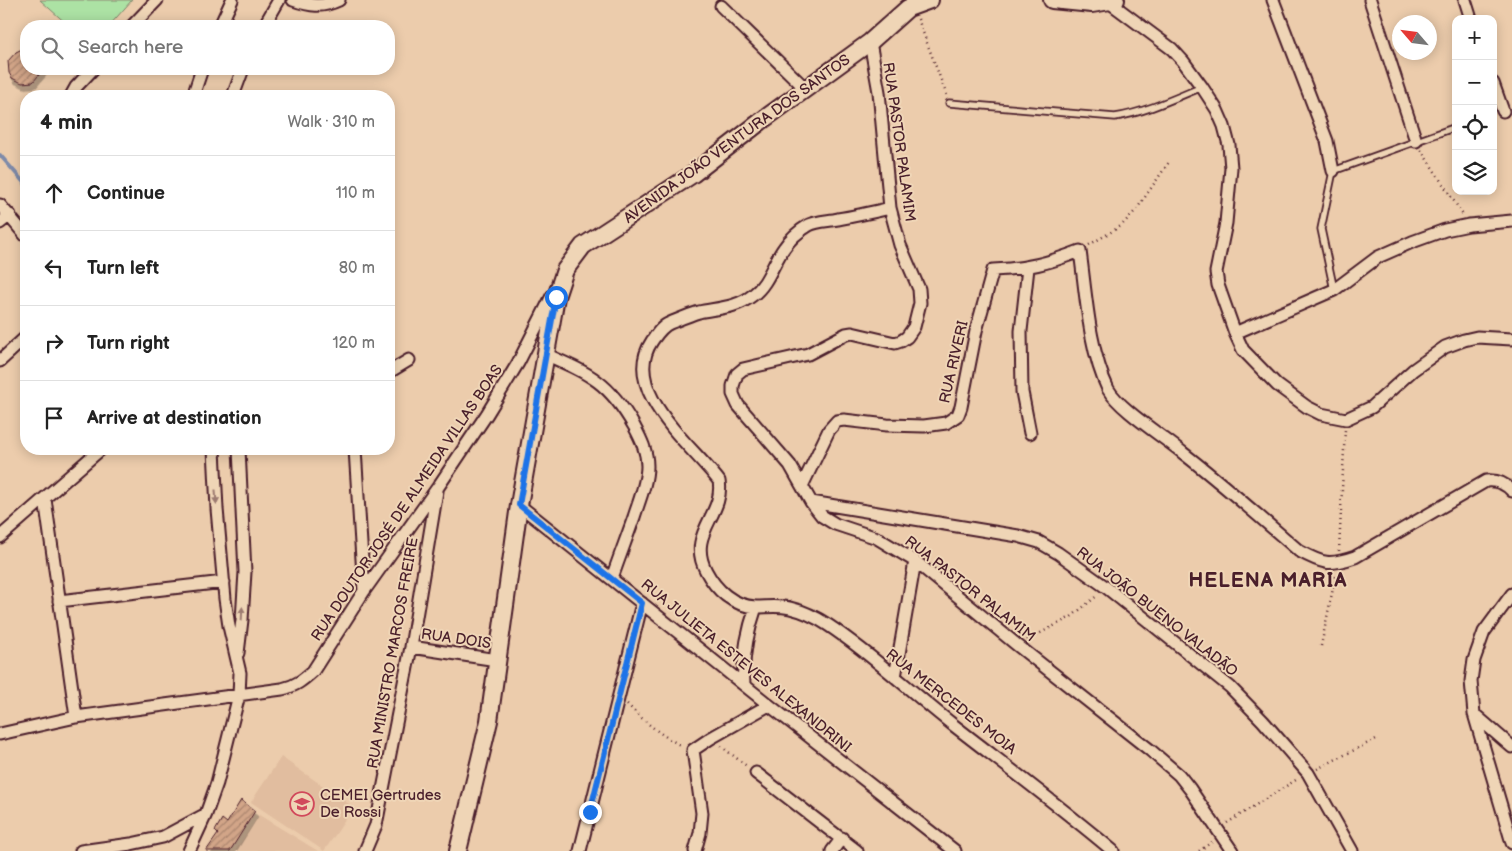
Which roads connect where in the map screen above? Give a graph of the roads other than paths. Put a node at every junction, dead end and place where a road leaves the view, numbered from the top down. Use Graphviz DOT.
graph roads {
  1 [pos="157,0"];
  2 [pos="232,0"];
  3 [pos="279,0"];
  4 [pos="293,0"];
  5 [pos="339,0"];
  6 [pos="1052,0"];
  7 [pos="1273,0"];
  8 [pos="1370,0"];
  9 [pos="1465,0"];
  10 [pos="1112,1"];
  11 [pos="918,2"];
  12 [pos="721,6"];
  13 [pos="1470,15"];
  14 [pos="138,20"];
  15 [pos="223,20"];
  16 [pos="267,20"];
  17 [pos="870,42"];
  18 [pos="87,75"];
  19 [pos="200,75"];
  20 [pos="241,75"];
  21 [pos="1202,87"];
  22 [pos="806,89"];
  23 [pos="74,90"];
  24 [pos="195,90"];
  25 [pos="235,90"];
  26 [pos="950,103"];
  27 [pos="1452,128"];
  28 [pos="1416,142"];
  29 [pos="1333,171"];
  30 [pos="0,205"];
  31 [pos="890,208"];
  32 [pos="10,215"];
  33 [pos="1512,221"];
  34 [pos="0,223"];
  35 [pos="20,228"];
  36 [pos="1028,268"];
  37 [pos="560,281"];
  38 [pos="1334,290"];
  39 [pos="1235,333"];
  40 [pos="1512,339"];
  41 [pos="20,343"];
  42 [pos="545,354"];
  43 [pos="409,360"];
  44 [pos="0,361"];
  45 [pos="395,368"];
  46 [pos="1030,433"];
  47 [pos="94,455"];
  48 [pos="214,455"];
  49 [pos="239,455"];
  50 [pos="355,455"];
  51 [pos="802,486"];
  52 [pos="438,487"];
  53 [pos="1512,491"];
  54 [pos="46,498"];
  55 [pos="810,502"];
  56 [pos="519,505"];
  57 [pos="0,537"];
  58 [pos="915,561"];
  59 [pos="612,578"];
  60 [pos="224,582"];
  61 [pos="364,591"];
  62 [pos="1512,594"];
  63 [pos="59,601"];
  64 [pos="642,603"];
  65 [pos="756,607"];
  66 [pos="411,647"];
  67 [pos="498,660"];
  68 [pos="237,662"];
  69 [pos="895,677"];
  70 [pos="744,684"];
  71 [pos="239,695"];
  72 [pos="769,705"];
  73 [pos="1474,714"];
  74 [pos="76,717"];
  75 [pos="0,734"];
  76 [pos="1512,747"];
  77 [pos="756,773"];
  78 [pos="206,814"];
  79 [pos="842,838"];
  80 [pos="1512,843"];
  81 [pos="81,851"];
  82 [pos="189,851"];
  83 [pos="365,851"];
  84 [pos="458,851"];
  85 [pos="580,851"];
  86 [pos="695,851"];
  87 [pos="832,851"];
  88 [pos="857,851"];
  89 [pos="955,851"];
  90 [pos="1113,851"];
  91 [pos="1232,851"];
  92 [pos="1352,851"];
  1 -- 14 [label="street"];
  2 -- 15 [label="street"];
  3 -- 16 [label="street"];
  4 -- 5 [label="street"];
  6 -- 10 [label="main road"];
  7 -- 29 [label="street"];
  8 -- 28 [label="street"];
  9 -- 13 [label="street"];
  10 -- 21 [label="street"];
  11 -- 17 [label="main road, AVENIDA JOÃO VENTURA DOS SANTOS"];
  12 -- 22 [label="street"];
  17 -- 22 [label="main road, AVENIDA JOÃO VENTURA DOS SANTOS"];
  17 -- 31 [label="street, RUA PASTOR PALAMIM"];
  18 -- 23 [label="street"];
  19 -- 24 [label="street"];
  20 -- 25 [label="street"];
  21 -- 26 [label="lane"];
  21 -- 39 [label="street"];
  22 -- 37 [label="main road, AVENIDA JOÃO VENTURA DOS SANTOS"];
  27 -- 28 [label="lane"];
  28 -- 29 [label="lane"];
  29 -- 38 [label="lane"];
  30 -- 32 [label="street"];
  31 -- 51 [label="street, RUA PASTOR PALAMIM"];
  31 -- 65 [label="street, RUA MERCEDES MOIA"];
  32 -- 34 [label="street"];
  32 -- 35 [label="street"];
  33 -- 38 [label="street"];
  36 -- 46 [label="street"];
  36 -- 51 [label="street, RUA RIVERI"];
  36 -- 53 [label="street"];
  37 -- 42 [label="main road, AVENIDA JOÃO VENTURA DOS SANTOS"];
  37 -- 52 [label="street, RUA DOUTOR JOSÉ DE ALMEIDA VILLAS BOAS"];
  38 -- 39 [label="street"];
  39 -- 40 [label="street"];
  41 -- 44 [label="street"];
  42 -- 56 [label="main road, AVENIDA JOÃO VENTURA DOS SANTOS"];
  42 -- 59 [label="street"];
  43 -- 45 [label="street"];
  47 -- 54 [label="street"];
  48 -- 60 [label="street, one-way"];
  68 -- 49 [label="street, one-way"];
  50 -- 61 [label="street"];
  51 -- 55 [label="street, RUA PASTOR PALAMIM"];
  52 -- 61 [label="street, RUA DOUTOR JOSÉ DE ALMEIDA VILLAS BOAS"];
  52 -- 66 [label="street, RUA MINISTRO MARCOS FREIRE"];
  54 -- 57 [label="street"];
  54 -- 63 [label="street"];
  55 -- 58 [label="street, RUA PASTOR PALAMIM"];
  55 -- 92 [label="street, RUA JOÃO BUENO VALADÃO"];
  56 -- 59 [label="street, RUA JULIETA ESTEVES ALEXANDRINI"];
  56 -- 67 [label="main road, AVENIDA JOÃO VENTURA DOS SANTOS"];
  58 -- 69 [label="street"];
  58 -- 91 [label="street, RUA PASTOR PALAMIM"];
  59 -- 64 [label="street, RUA JULIETA ESTEVES ALEXANDRINI"];
  60 -- 63 [label="street"];
  60 -- 68 [label="street"];
  61 -- 71 [label="street, RUA DOUTOR JOSÉ DE ALMEIDA VILLAS BOAS"];
  62 -- 73 [label="street"];
  63 -- 74 [label="street"];
  64 -- 70 [label="street, RUA JULIETA ESTEVES ALEXANDRINI"];
  64 -- 85 [label="street"];
  65 -- 69 [label="street, RUA MERCEDES MOIA"];
  65 -- 70 [label="street"];
  66 -- 67 [label="street, RUA DOIS"];
  66 -- 83 [label="street, RUA MINISTRO MARCOS FREIRE"];
  67 -- 84 [label="main road, AVENIDA JOÃO VENTURA DOS SANTOS"];
  68 -- 71 [label="street"];
  69 -- 90 [label="street, RUA MERCEDES MOIA"];
  70 -- 72 [label="street, RUA JULIETA ESTEVES ALEXANDRINI"];
  71 -- 74 [label="street, RUA DOUTOR JOSÉ DE ALMEIDA VILLAS BOAS"];
  71 -- 78 [label="street"];
  72 -- 86 [label="street"];
  72 -- 89 [label="street, RUA JULIETA ESTEVES ALEXANDRINI"];
  73 -- 76 [label="street"];
  73 -- 80 [label="street"];
  74 -- 75 [label="street, RUA DOUTOR JOSÉ DE ALMEIDA VILLAS BOAS"];
  77 -- 79 [label="street"];
  78 -- 81 [label="street"];
  78 -- 82 [label="street"];
  79 -- 87 [label="street"];
  79 -- 88 [label="street"];
}
